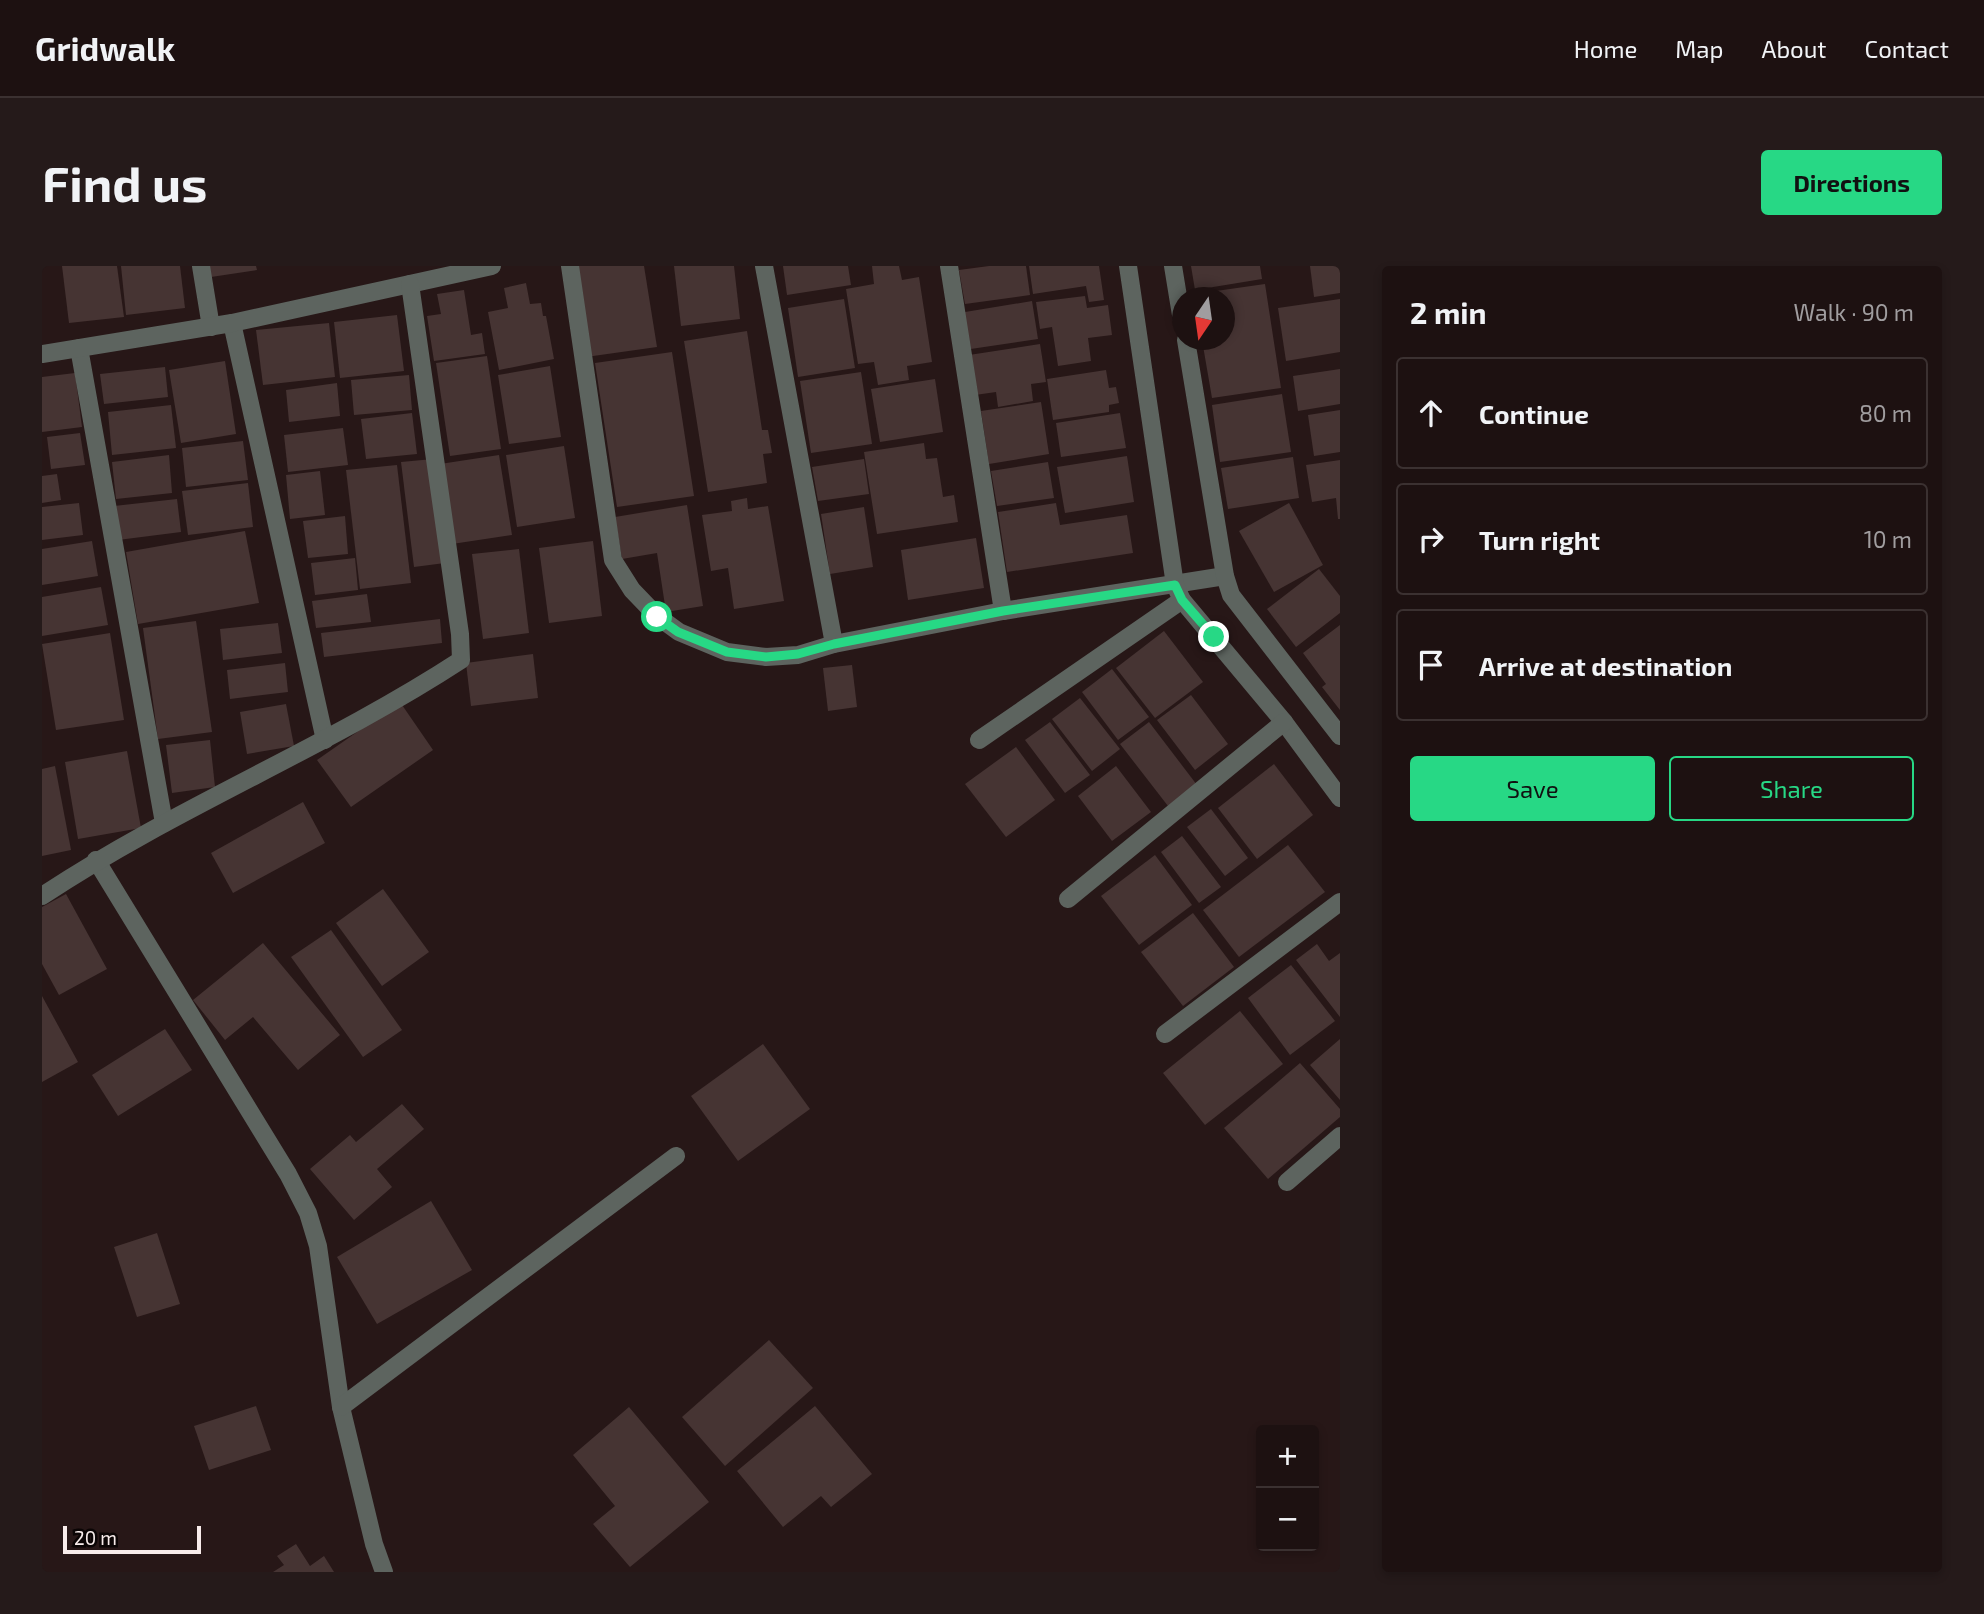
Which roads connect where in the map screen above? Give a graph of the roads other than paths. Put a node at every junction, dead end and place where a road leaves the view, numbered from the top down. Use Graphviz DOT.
graph roads {
  1 [pos="201,266"];
  2 [pos="492,266"];
  3 [pos="570,266"];
  4 [pos="764,266"];
  5 [pos="949,266"];
  6 [pos="1128,266"];
  7 [pos="1173,266"];
  8 [pos="410,284"];
  9 [pos="1176,287"];
  10 [pos="232,323"];
  11 [pos="211,327"];
  12 [pos="79,348"];
  13 [pos="1188,350"];
  14 [pos="42,354"];
  15 [pos="1225,576"];
  16 [pos="1178,593"];
  17 [pos="1003,611"];
  18 [pos="834,644"];
  19 [pos="1284,722"];
  20 [pos="1340,736"];
  21 [pos="325,740"];
  22 [pos="979,740"];
  23 [pos="1340,798"];
  24 [pos="164,823"];
  25 [pos="96,860"];
  26 [pos="42,895"];
  27 [pos="1068,899"];
  28 [pos="1340,902"];
  29 [pos="1164,1034"];
  30 [pos="1340,1136"];
  31 [pos="676,1156"];
  32 [pos="1287,1182"];
  33 [pos="341,1407"];
  34 [pos="384,1572"];
  1 -- 11 [label="street"];
  2 -- 8 [label="street"];
  3 -- 18 [label="street"];
  4 -- 18 [label="street"];
  5 -- 17 [label="street"];
  6 -- 16 [label="street"];
  7 -- 9 [label="street"];
  8 -- 10 [label="street"];
  8 -- 21 [label="street"];
  10 -- 11 [label="street"];
  10 -- 21 [label="street"];
  11 -- 12 [label="street"];
  12 -- 14 [label="street"];
  12 -- 24 [label="street"];
  13 -- 15 [label="street"];
  15 -- 16 [label="street"];
  15 -- 20 [label="street"];
  16 -- 17 [label="street"];
  16 -- 19 [label="street"];
  16 -- 22 [label="street"];
  17 -- 18 [label="street"];
  19 -- 23 [label="street"];
  19 -- 27 [label="street"];
  21 -- 24 [label="street"];
  24 -- 25 [label="street"];
  25 -- 26 [label="street"];
  25 -- 33 [label="street"];
  28 -- 29 [label="street"];
  30 -- 32 [label="street"];
  31 -- 33 [label="street"];
  33 -- 34 [label="street"];
}
